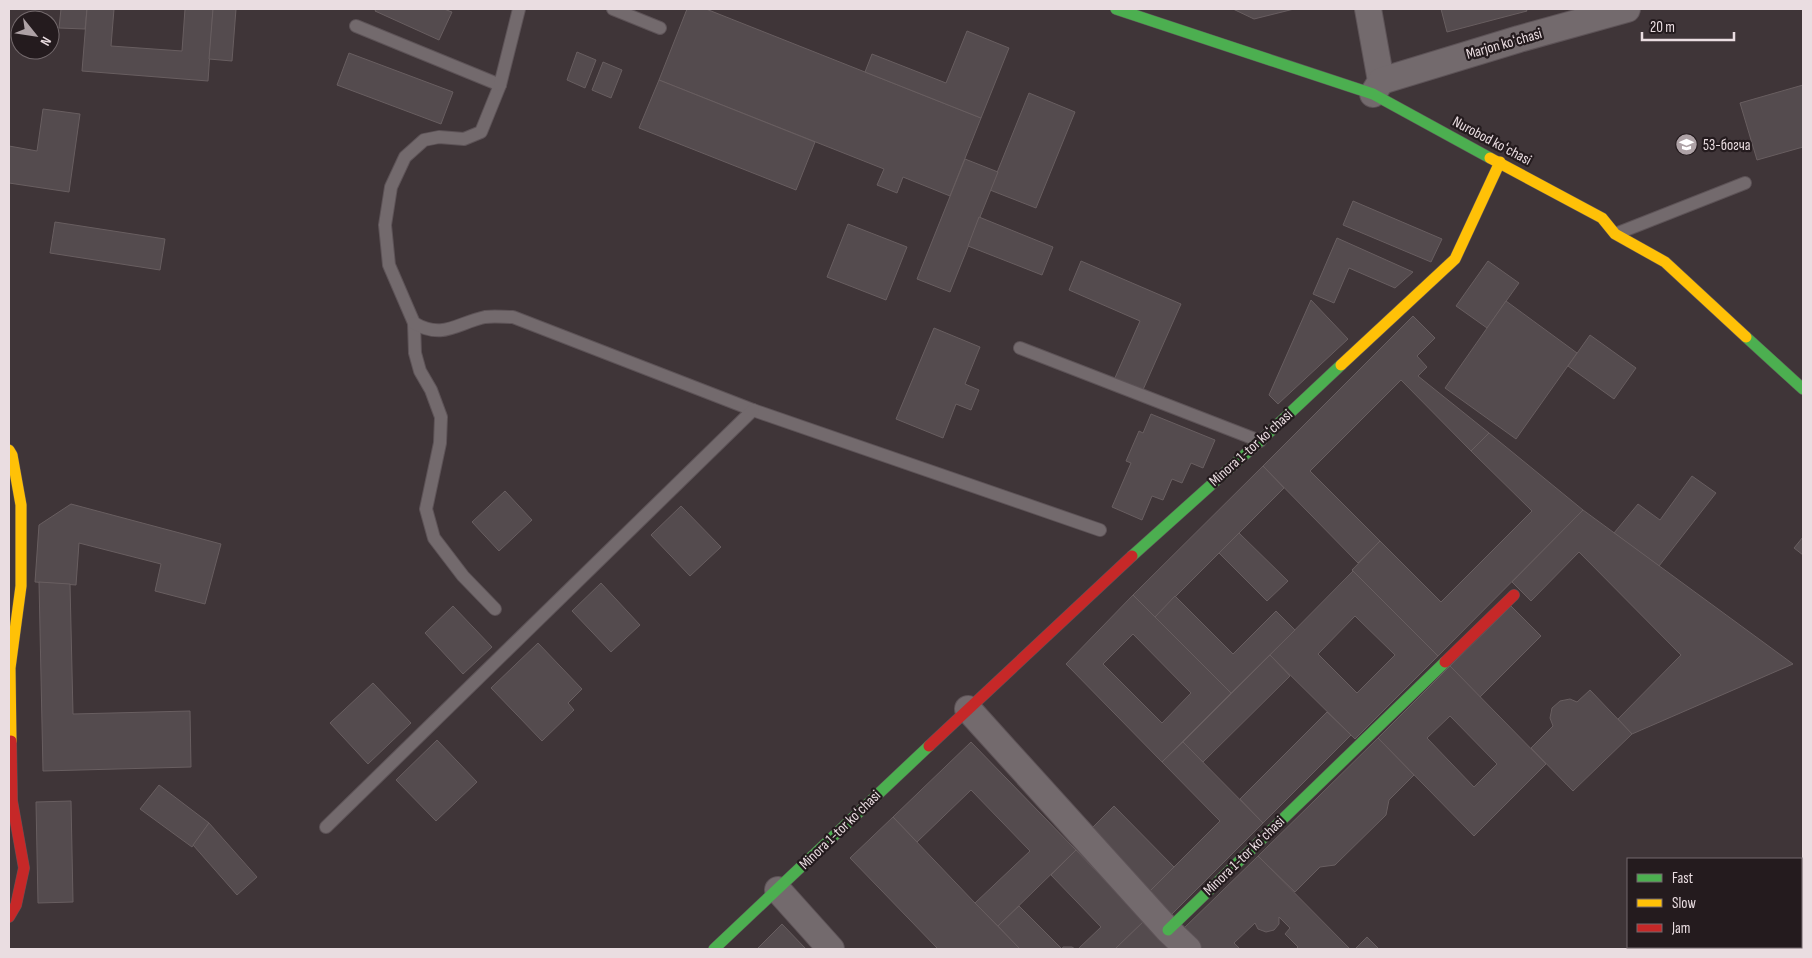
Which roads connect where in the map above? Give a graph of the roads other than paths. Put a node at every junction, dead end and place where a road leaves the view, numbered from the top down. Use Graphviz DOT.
graph roads {
  1 [pos="519,9"];
  2 [pos="613,9"];
  3 [pos="1116,9"];
  4 [pos="1368,9"];
  5 [pos="1627,9"];
  6 [pos="1152,14"];
  7 [pos="356,26"];
  8 [pos="660,28"];
  9 [pos="500,85"];
  10 [pos="1377,88"];
  11 [pos="1500,162"];
  12 [pos="1745,183"];
  13 [pos="1615,234"];
  14 [pos="414,323"];
  15 [pos="1020,348"];
  16 [pos="1803,388"];
  17 [pos="753,410"];
  18 [pos="1260,441"];
  19 [pos="9,450"];
  20 [pos="1100,530"];
  21 [pos="1514,595"];
  22 [pos="496,609"];
  23 [pos="968,709"];
  24 [pos="326,827"];
  25 [pos="778,890"];
  26 [pos="9,917"];
  27 [pos="1168,930"];
  28 [pos="714,949"];
  29 [pos="831,949"];
  30 [pos="1188,949"];
  1 -- 9 [label="lane"];
  2 -- 8 [label="lane"];
  3 -- 6 [label="street, Nurobod koʻchasi"];
  4 -- 10 [label="street"];
  5 -- 10 [label="street, Marjon koʻchasi"];
  6 -- 10 [label="street, Nurobod koʻchasi"];
  7 -- 9 [label="lane"];
  9 -- 14 [label="lane"];
  10 -- 11 [label="street, Nurobod koʻchasi"];
  11 -- 13 [label="street, Nurobod koʻchasi"];
  11 -- 18 [label="street, Minora 1-tor koʻchasi"];
  12 -- 13 [label="lane"];
  13 -- 16 [label="street, Nurobod koʻchasi"];
  14 -- 17 [label="lane"];
  14 -- 22 [label="lane"];
  15 -- 18 [label="lane"];
  17 -- 20 [label="lane"];
  17 -- 24 [label="lane"];
  18 -- 23 [label="street, Minora 1-tor koʻchasi"];
  19 -- 26 [label="street"];
  21 -- 27 [label="street, Minora 1-tor koʻchasi"];
  23 -- 25 [label="street, Minora 1-tor koʻchasi"];
  23 -- 27 [label="street"];
  25 -- 28 [label="street, Minora 1-tor koʻchasi"];
  25 -- 29 [label="street"];
  27 -- 30 [label="street"];
}
